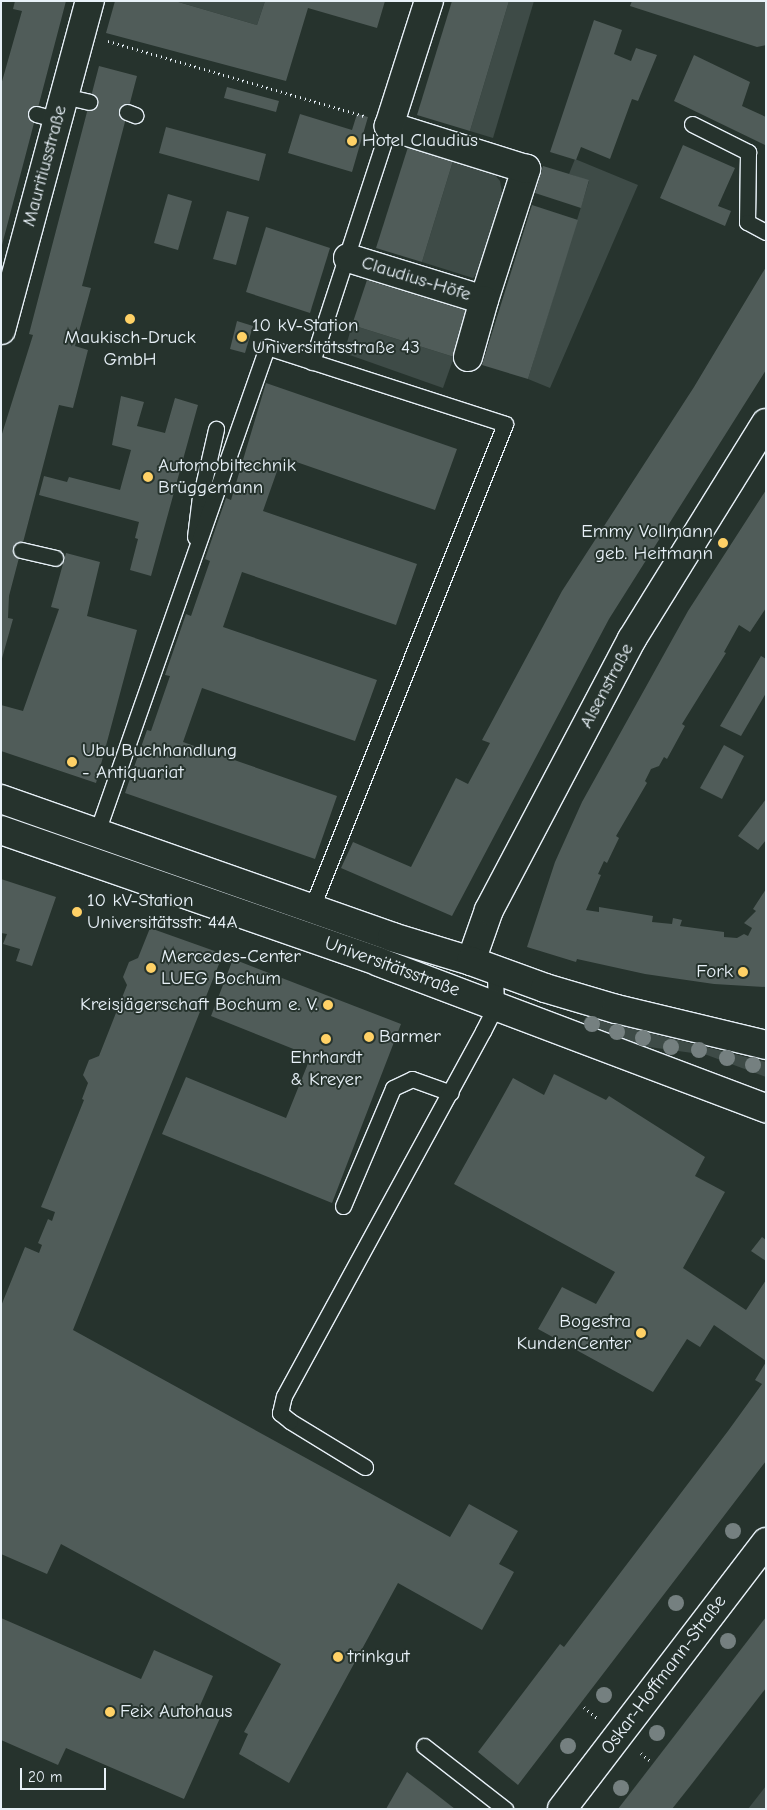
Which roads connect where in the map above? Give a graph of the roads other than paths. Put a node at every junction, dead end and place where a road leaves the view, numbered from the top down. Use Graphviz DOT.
graph roads {
  1 [pos="90,1"];
  2 [pos="429,1"];
  3 [pos="692,124"];
  4 [pos="389,126"];
  5 [pos="766,232"];
  6 [pos="348,258"];
  7 [pos="484,300"];
  8 [pos="1,330"];
  9 [pos="468,357"];
  10 [pos="312,362"];
  11 [pos="766,423"];
  12 [pos="216,429"];
  13 [pos="21,550"];
  14 [pos="55,558"];
  15 [pos="190,570"];
  16 [pos="1,799"];
  17 [pos="1,830"];
  18 [pos="97,832"];
  19 [pos="312,907"];
  20 [pos="483,966"];
  21 [pos="471,995"];
  22 [pos="496,1005"];
  23 [pos="766,1045"];
  24 [pos="450,1093"];
  25 [pos="766,1108"];
  26 [pos="343,1206"];
  27 [pos="365,1467"];
  28 [pos="766,1542"];
  29 [pos="424,1746"];
  30 [pos="504,1809"];
  31 [pos="562,1809"];
  1 -- 8 [label="street, Mauritiusstraße"];
  2 -- 4 [label="street, Claudius-Höfe"];
  3 -- 5 [label="lane"];
  4 -- 6 [label="lane, Claudius-Höfe"];
  4 -- 7 [label="street, Claudius-Höfe"];
  6 -- 7 [label="street, Claudius-Höfe"];
  6 -- 10 [label="lane, Claudius-Höfe"];
  7 -- 9 [label="street, Claudius-Höfe"];
  10 -- 15 [label="lane"];
  10 -- 19 [label="lane"];
  11 -- 20 [label="street, Alsenstraße"];
  12 -- 15 [label="lane"];
  13 -- 14 [label="lane"];
  15 -- 18 [label="lane"];
  16 -- 18 [label="street, Universitätsstraße"];
  17 -- 21 [label="street, Universitätsstraße"];
  18 -- 19 [label="street, Universitätsstraße"];
  19 -- 20 [label="street, Universitätsstraße"];
  20 -- 21 [label="street, Universitätsstraße"];
  20 -- 22 [label="lane"];
  20 -- 23 [label="street, Universitätsstraße"];
  21 -- 22 [label="street, Universitätsstraße"];
  22 -- 24 [label="lane"];
  22 -- 25 [label="street, Universitätsstraße"];
  24 -- 26 [label="lane"];
  24 -- 27 [label="lane"];
  28 -- 31 [label="street, Oskar-Hoffmann-Straße"];
  29 -- 30 [label="lane"];
}
